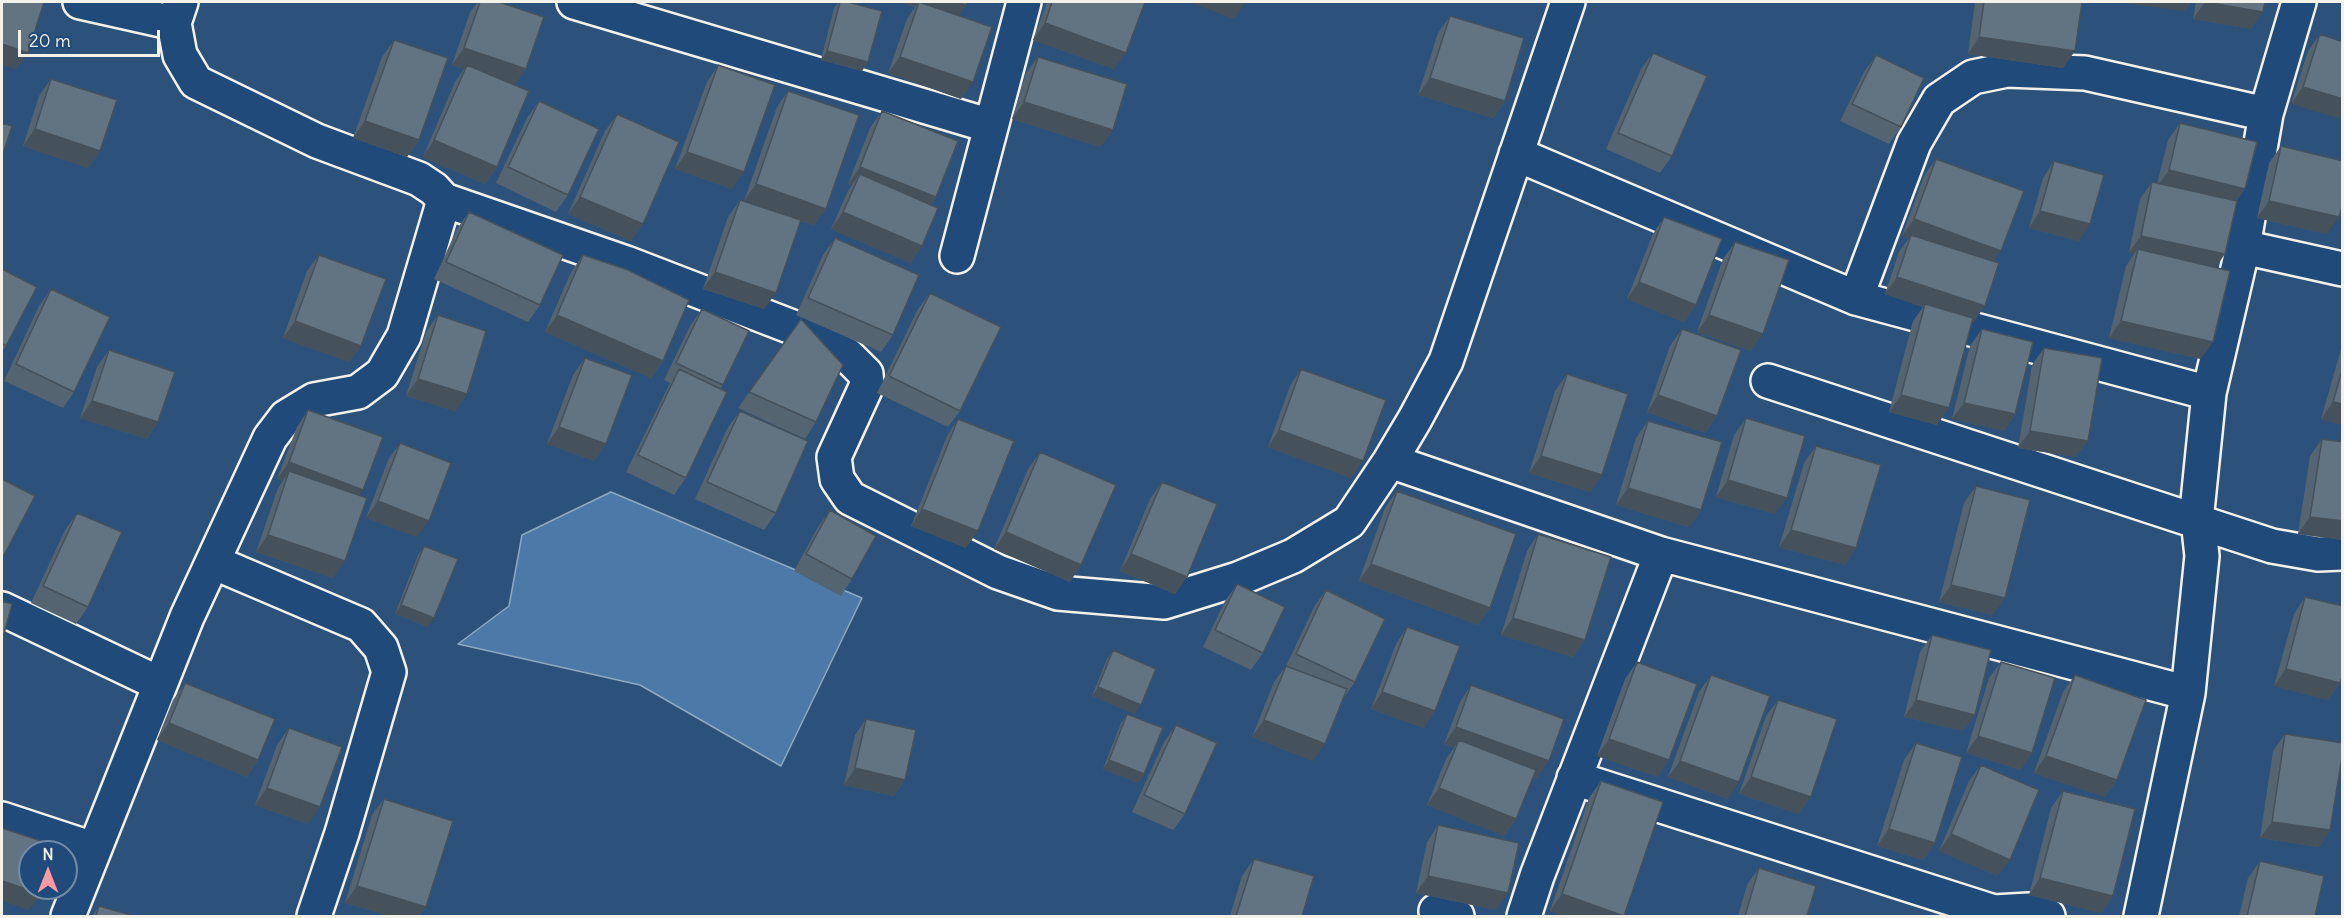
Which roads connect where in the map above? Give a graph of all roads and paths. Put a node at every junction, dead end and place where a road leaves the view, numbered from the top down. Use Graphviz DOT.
graph roads {
  1 [pos="80,2"];
  2 [pos="574,2"];
  3 [pos="1024,2"];
  4 [pos="1568,2"];
  5 [pos="2300,2"];
  6 [pos="177,12"];
  7 [pos="2266,114"];
  8 [pos="991,126"];
  9 [pos="1516,154"];
  10 [pos="444,200"];
  11 [pos="2243,247"];
  12 [pos="957,256"];
  13 [pos="2343,269"];
  14 [pos="1856,298"];
  15 [pos="1768,381"];
  16 [pos="2209,393"];
  17 [pos="1390,461"];
  18 [pos="2199,522"];
  19 [pos="2343,553"];
  20 [pos="1661,554"];
  21 [pos="213,562"];
  22 [pos="2,609"];
  23 [pos="160,684"];
  24 [pos="2188,693"];
  25 [pos="1574,778"];
  26 [pos="2,819"];
  27 [pos="93,849"];
  28 [pos="1992,914"];
  29 [pos="68,916"];
  30 [pos="314,916"];
  31 [pos="1524,916"];
  32 [pos="2048,916"];
  33 [pos="2140,916"];
  1 -- 6 [label="street"];
  2 -- 8 [label="street"];
  3 -- 8 [label="street"];
  4 -- 9 [label="street"];
  5 -- 7 [label="street"];
  6 -- 10 [label="street"];
  7 -- 11 [label="street"];
  7 -- 14 [label="street"];
  8 -- 12 [label="street"];
  9 -- 14 [label="street"];
  9 -- 17 [label="street"];
  10 -- 17 [label="street"];
  10 -- 21 [label="street"];
  11 -- 13 [label="street"];
  11 -- 16 [label="street"];
  14 -- 16 [label="street"];
  15 -- 18 [label="street"];
  16 -- 18 [label="street"];
  17 -- 20 [label="street"];
  18 -- 19 [label="street"];
  18 -- 24 [label="street"];
  20 -- 24 [label="street"];
  20 -- 25 [label="street"];
  21 -- 23 [label="street"];
  21 -- 30 [label="street"];
  22 -- 23 [label="street"];
  23 -- 27 [label="street"];
  24 -- 33 [label="street"];
  25 -- 28 [label="street"];
  25 -- 31 [label="street"];
  26 -- 27 [label="street"];
  27 -- 29 [label="street"];
  28 -- 32 [label="street"];
}
